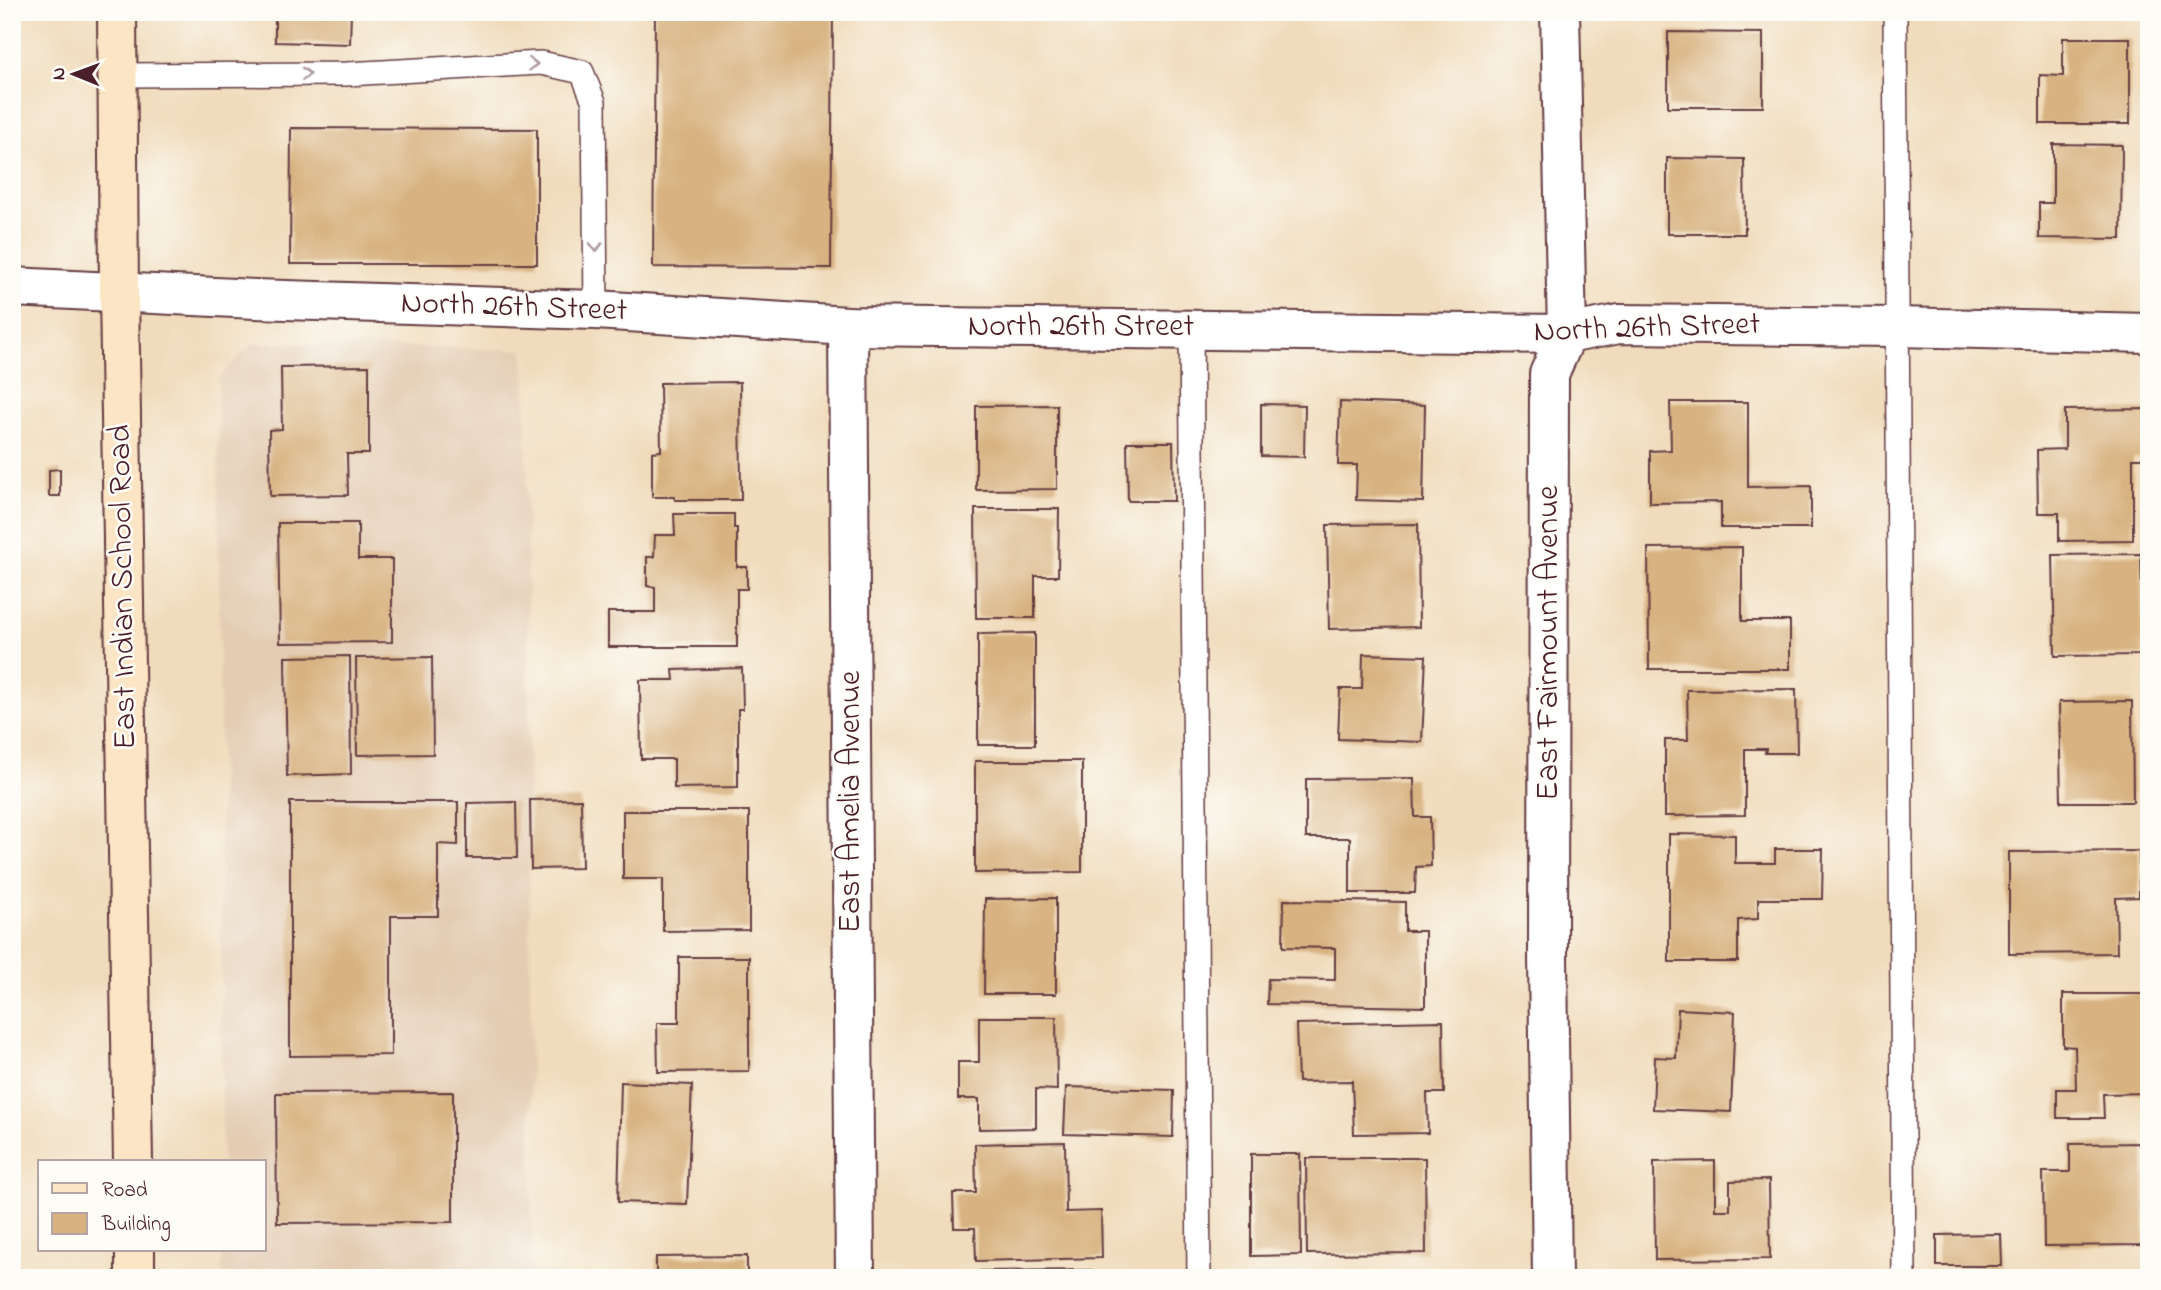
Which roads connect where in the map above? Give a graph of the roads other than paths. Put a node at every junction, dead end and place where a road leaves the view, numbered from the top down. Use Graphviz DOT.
graph roads {
  1 [pos="117,12"];
  2 [pos="1560,12"];
  3 [pos="1895,12"];
  4 [pos="118,75"];
  5 [pos="12,287"];
  6 [pos="119,292"];
  7 [pos="596,310"];
  8 [pos="848,326"];
  9 [pos="1897,327"];
  10 [pos="1191,328"];
  11 [pos="2149,333"];
  12 [pos="1567,334"];
  13 [pos="134,1160"];
  14 [pos="135,1252"];
  15 [pos="135,1278"];
  16 [pos="855,1278"];
  17 [pos="1199,1278"];
  18 [pos="1552,1278"];
  19 [pos="1903,1278"];
  1 -- 4 [label="main road, East Indian School Road"];
  2 -- 12 [label="street, East Fairmount Avenue"];
  3 -- 9 [label="lane"];
  4 -- 6 [label="main road, East Indian School Road"];
  4 -- 7 [label="lane, one-way"];
  5 -- 6 [label="street, North 26th Street"];
  6 -- 7 [label="street, North 26th Street"];
  6 -- 13 [label="main road, East Indian School Road"];
  7 -- 8 [label="street, North 26th Street"];
  8 -- 10 [label="street, North 26th Street"];
  8 -- 16 [label="street, East Amelia Avenue"];
  9 -- 11 [label="street, North 26th Street"];
  9 -- 12 [label="street, North 26th Street"];
  9 -- 19 [label="lane"];
  10 -- 12 [label="street, North 26th Street"];
  10 -- 17 [label="lane"];
  12 -- 18 [label="street, East Fairmount Avenue"];
  14 -- 15 [label="main road"];
}
